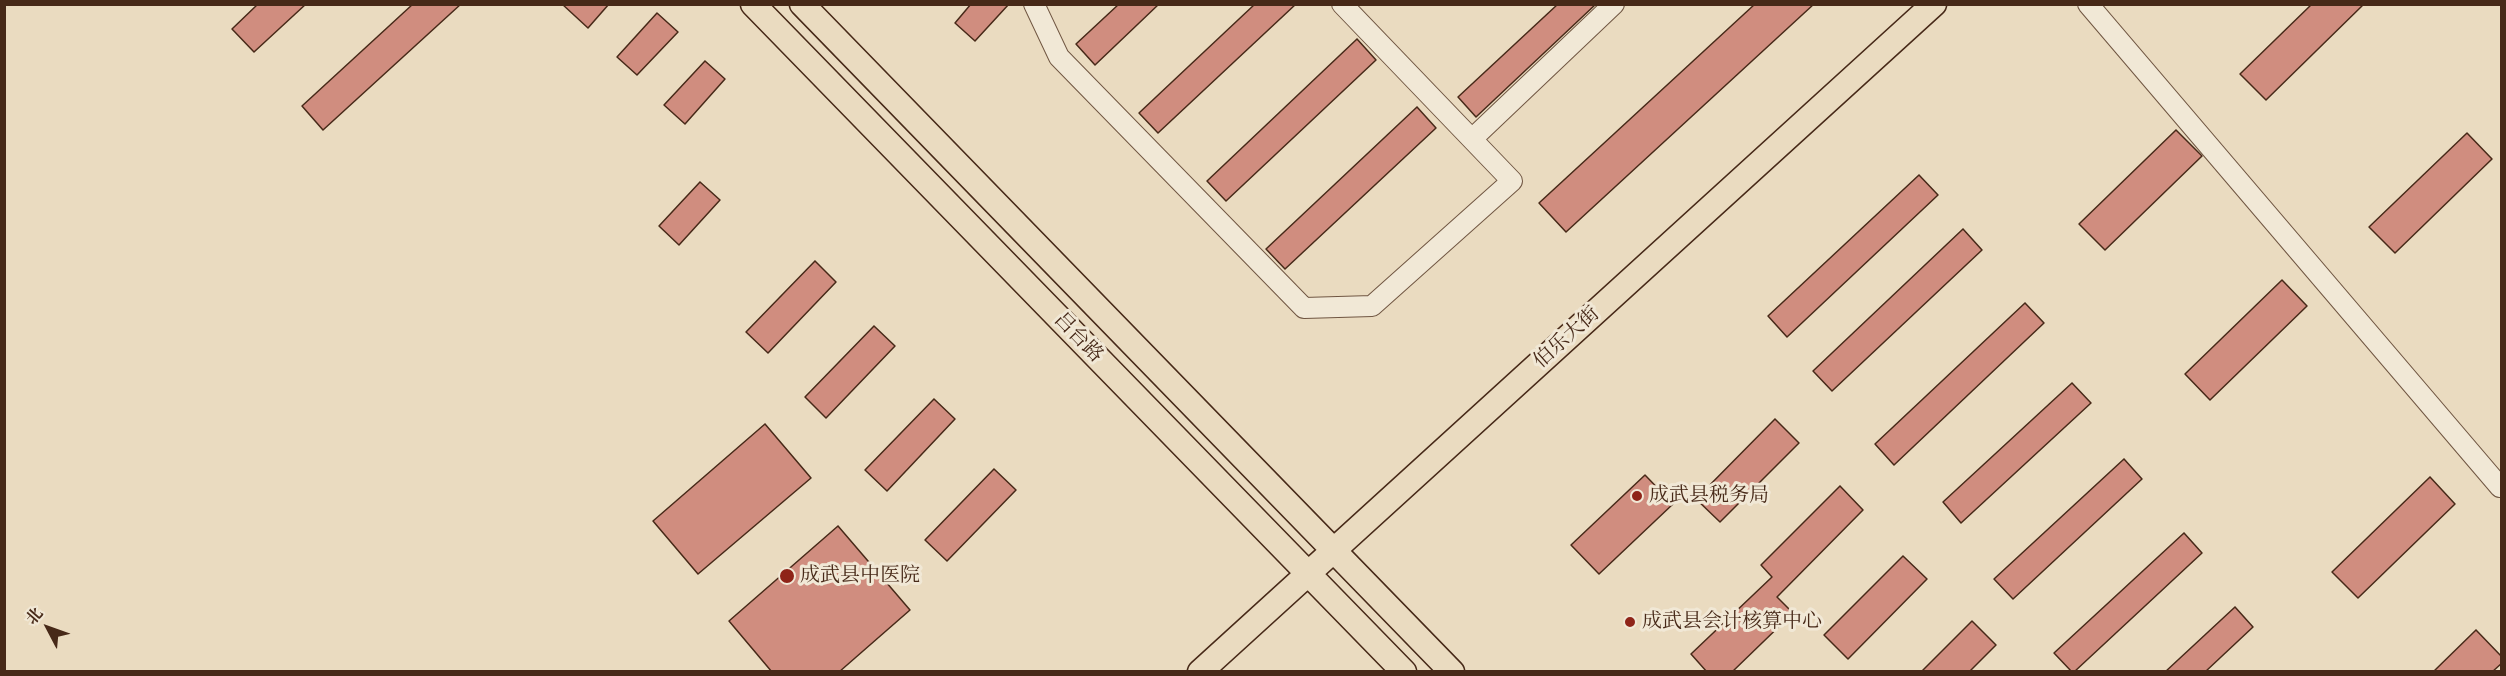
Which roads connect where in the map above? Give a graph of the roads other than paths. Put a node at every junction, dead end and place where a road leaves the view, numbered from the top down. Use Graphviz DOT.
graph roads {
  1 [pos="753,4"];
  2 [pos="801,4"];
  3 [pos="1034,4"];
  4 [pos="1342,4"];
  5 [pos="1614,4"];
  6 [pos="1934,4"];
  7 [pos="2088,4"];
  8 [pos="1472,139"];
  9 [pos="2500,487"];
  10 [pos="1333,550"];
  11 [pos="1308,573"];
  12 [pos="1200,672"];
  13 [pos="1404,672"];
  14 [pos="1452,672"];
  1 -- 11 [label="main road, 吕台路"];
  2 -- 10 [label="main road, 吕台路"];
  3 -- 8 [label="street"];
  4 -- 8 [label="street"];
  5 -- 8 [label="street"];
  6 -- 10 [label="main road, 伯乐大街"];
  7 -- 9 [label="street"];
  10 -- 11 [label="main road, 伯乐大街"];
  10 -- 14 [label="main road, 吕台路"];
  11 -- 12 [label="main road, 伯乐大街"];
  11 -- 13 [label="main road, 吕台路"];
}
